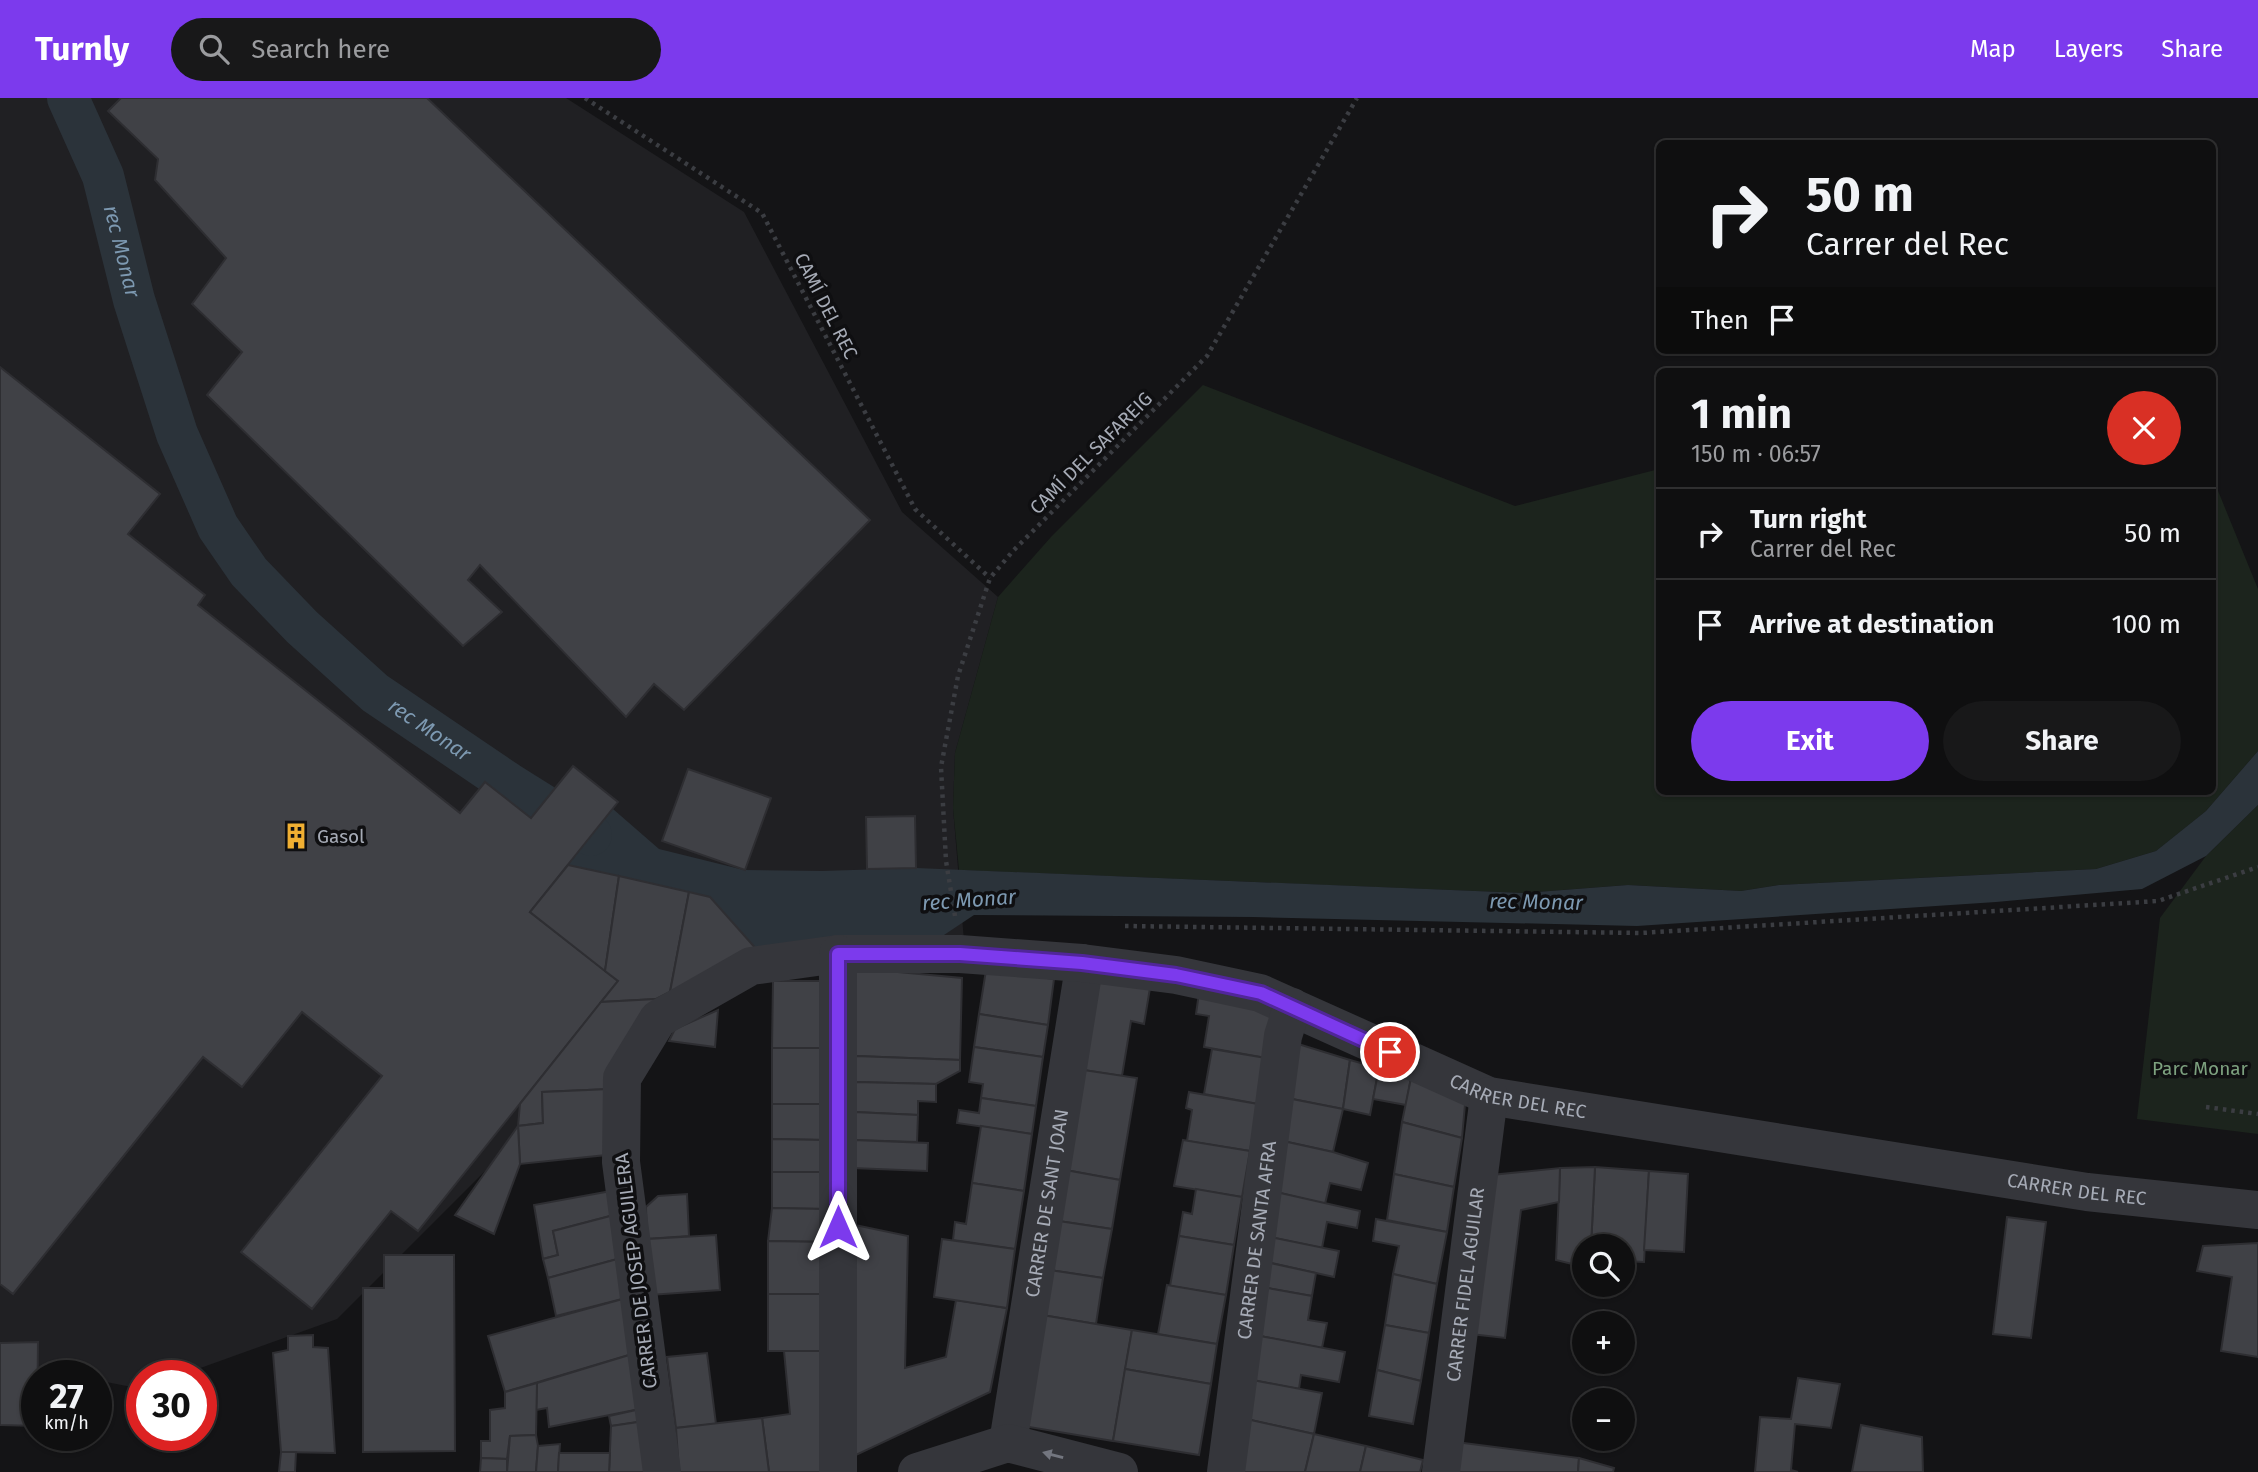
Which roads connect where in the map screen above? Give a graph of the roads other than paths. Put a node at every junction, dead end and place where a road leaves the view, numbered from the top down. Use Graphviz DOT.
graph roads {
  1 [pos="838,954"];
  2 [pos="1082,963"];
  3 [pos="751,966"];
  4 [pos="1292,1007"];
  5 [pos="1489,1097"];
  6 [pos="2258,1210"];
  7 [pos="1008,1443"];
  8 [pos="662,1472"];
  9 [pos="838,1472"];
  10 [pos="917,1472"];
  11 [pos="1119,1472"];
  12 [pos="1226,1472"];
  13 [pos="1441,1472"];
  1 -- 2 [label="street, CARRER DEL REC"];
  1 -- 3 [label="street, CARRER DEL REC"];
  1 -- 9 [label="street"];
  2 -- 4 [label="street, CARRER DEL REC"];
  2 -- 7 [label="street, CARRER DE SANT JOAN"];
  3 -- 8 [label="street, CARRER DE JOSEP AGUILERA"];
  4 -- 5 [label="street, CARRER DEL REC"];
  4 -- 12 [label="street, CARRER DE SANTA AFRA"];
  5 -- 6 [label="street, CARRER DEL REC"];
  5 -- 13 [label="street, CARRER FIDEL AGUILAR"];
  7 -- 10 [label="street"];
  11 -- 7 [label="street, one-way"];
}
